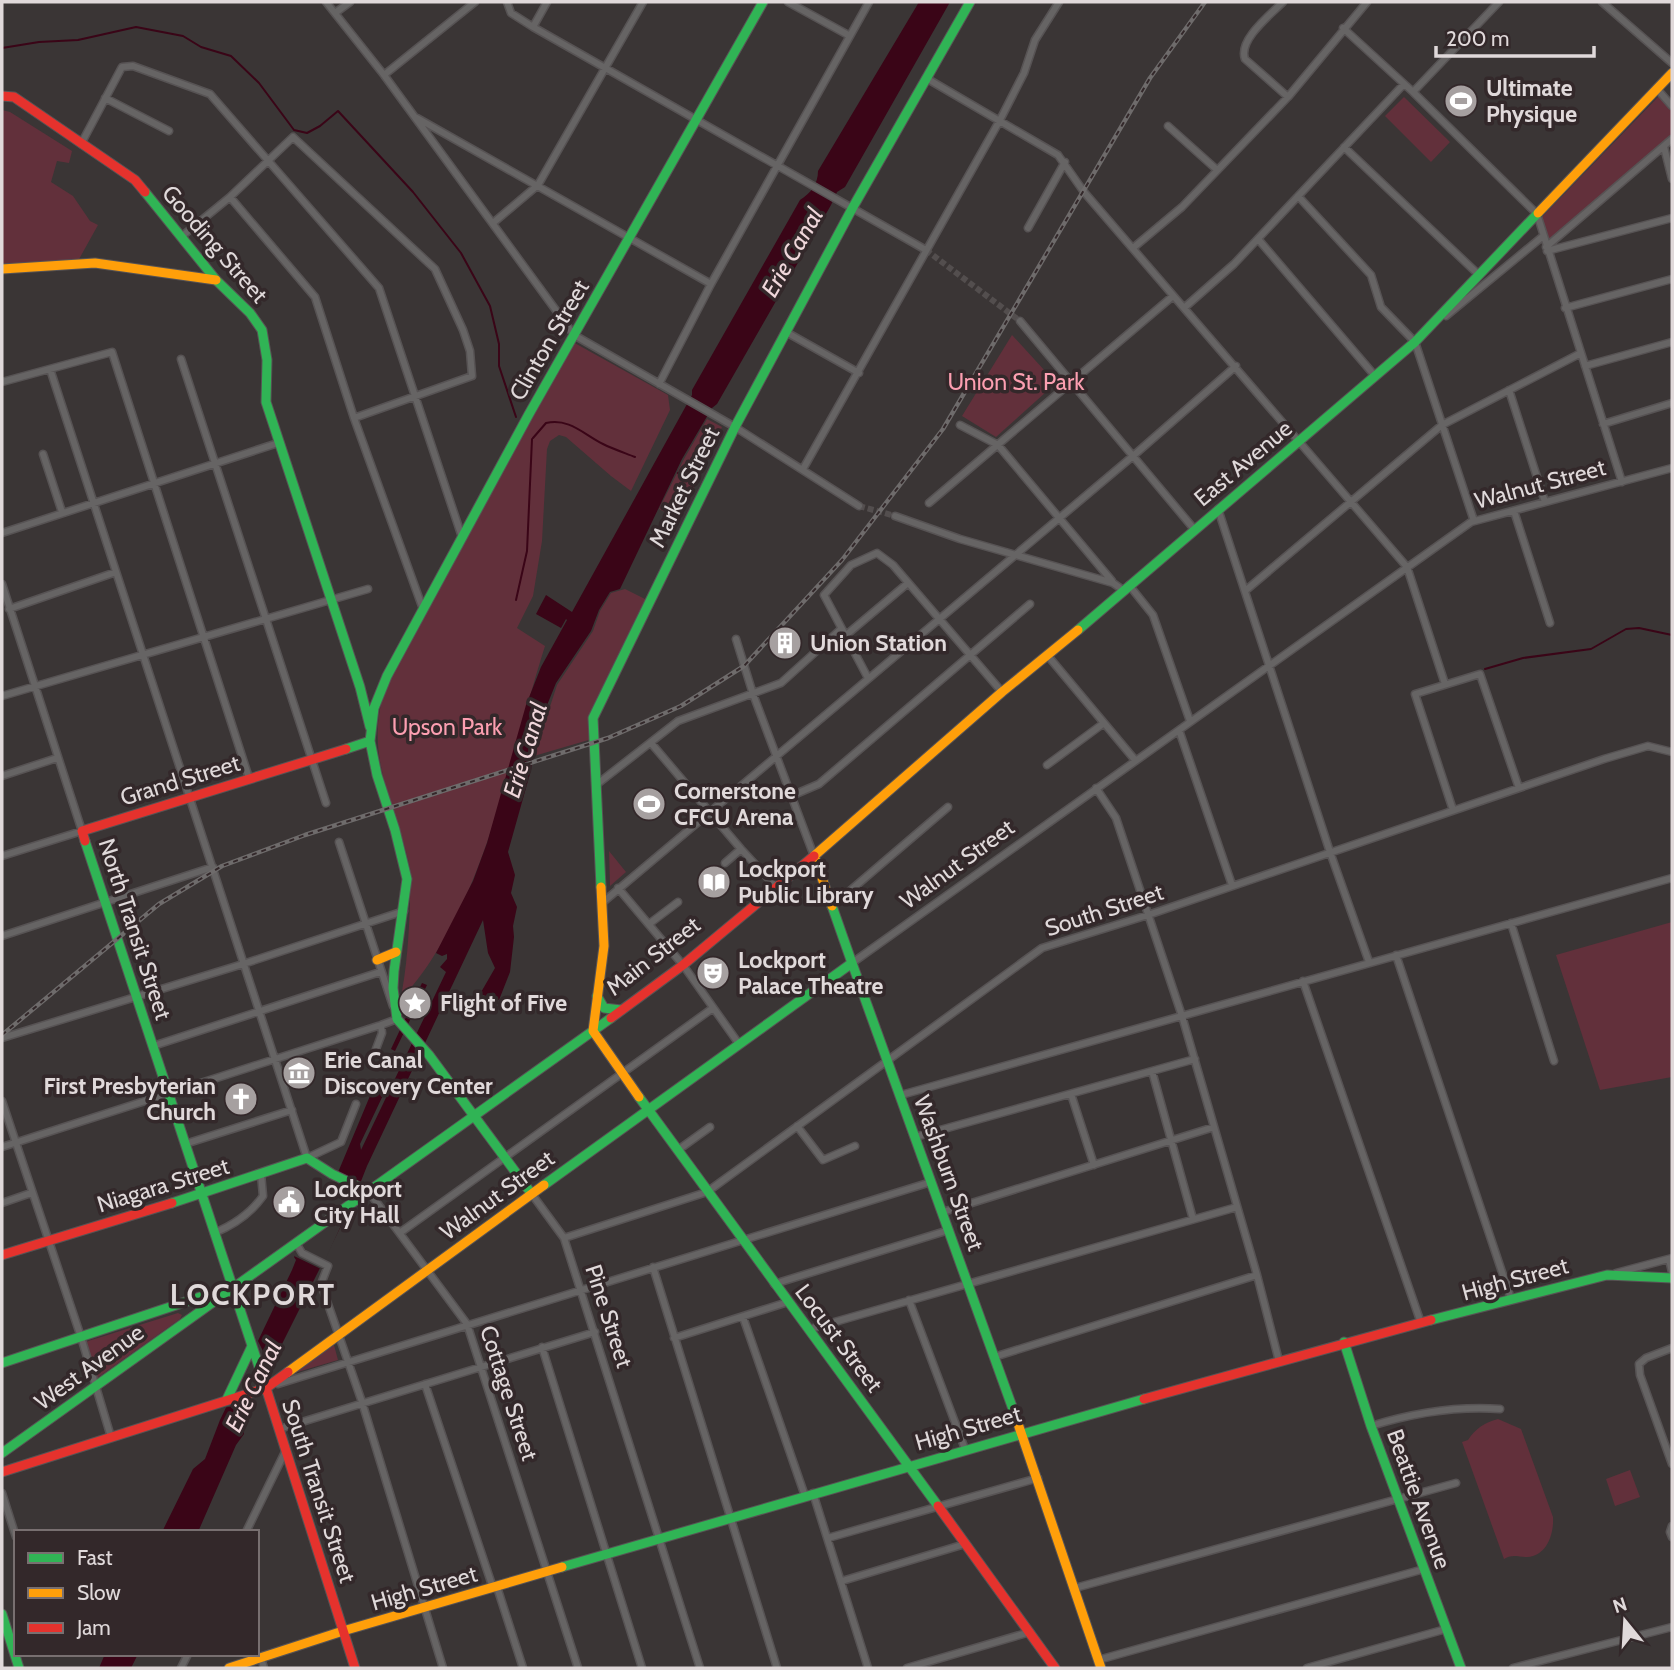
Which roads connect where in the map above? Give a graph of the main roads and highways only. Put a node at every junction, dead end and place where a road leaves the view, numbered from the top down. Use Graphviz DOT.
graph roads {
  1 [pos="763,2"];
  2 [pos="970,2"];
  3 [pos="1672,73"];
  4 [pos="2,96"];
  5 [pos="2,269"];
  6 [pos="216,280"];
  7 [pos="360,687"];
  8 [pos="376,701"];
  9 [pos="370,729"];
  10 [pos="370,741"];
  11 [pos="82,831"];
  12 [pos="814,856"];
  13 [pos="396,952"];
  14 [pos="377,960"];
  15 [pos="852,963"];
  16 [pos="597,996"];
  17 [pos="618,1010"];
  18 [pos="397,1019"];
  19 [pos="593,1028"];
  20 [pos="648,1110"];
  21 [pos="472,1114"];
  22 [pos="332,1174"];
  23 [pos="200,1194"];
  24 [pos="360,1194"];
  25 [pos="531,1194"];
  26 [pos="2,1255"];
  27 [pos="1672,1278"];
  28 [pos="232,1287"];
  29 [pos="1344,1342"];
  30 [pos="251,1343"];
  31 [pos="2,1363"];
  32 [pos="264,1387"];
  33 [pos="224,1400"];
  34 [pos="1022,1433"];
  35 [pos="2,1453"];
  36 [pos="909,1465"];
  37 [pos="2,1472"];
  38 [pos="2,1614"];
  39 [pos="343,1632"];
  40 [pos="6,1638"];
  41 [pos="1100,1664"];
  42 [pos="19,1668"];
  43 [pos="229,1668"];
  44 [pos="355,1668"];
  45 [pos="1055,1668"];
  46 [pos="1461,1668"];
  1 -- 8 [label="main road, Clinton Street"];
  2 -- 16 [label="main road, Market Street"];
  3 -- 12 [label="main road, East Avenue"];
  4 -- 6 [label="main road, Gooding Street"];
  5 -- 6 [label="main road"];
  6 -- 7 [label="main road, Gooding Street"];
  7 -- 8 [label="main road, Gooding Street"];
  7 -- 9 [label="main road, Gooding Street"];
  8 -- 9 [label="main road, Gooding Street"];
  9 -- 10 [label="main road, Gooding Street"];
  10 -- 11 [label="main road, Grand Street"];
  10 -- 13 [label="main road, Gooding Street"];
  11 -- 23 [label="main road, North Transit Street"];
  12 -- 15 [label="main road, Washburn Street"];
  12 -- 17 [label="main road, Main Street"];
  13 -- 14 [label="main road"];
  13 -- 18 [label="main road, Gooding Street"];
  15 -- 20 [label="main road, Walnut Street"];
  15 -- 34 [label="main road, Washburn Street"];
  16 -- 17 [label="main road"];
  16 -- 19 [label="main road, Market Street"];
  17 -- 19 [label="main road, Main Street"];
  18 -- 21 [label="main road, Pine Street"];
  19 -- 20 [label="main road, Locust Street"];
  19 -- 21 [label="main road, Main Street"];
  20 -- 25 [label="main road, Walnut Street"];
  20 -- 36 [label="main road, Locust Street"];
  21 -- 24 [label="main road, Main Street"];
  21 -- 25 [label="main road, Pine Street"];
  22 -- 23 [label="main road, Niagara Street"];
  22 -- 24 [label="main road, Cottage Street"];
  23 -- 26 [label="main road, Niagara Street"];
  23 -- 28 [label="main road, North Transit Street"];
  24 -- 28 [label="main road, Main Street"];
  25 -- 32 [label="main road, Walnut Street"];
  27 -- 29 [label="main road, High Street"];
  28 -- 30 [label="main road, South Transit Street"];
  28 -- 31 [label="main road"];
  28 -- 35 [label="main road, West Avenue"];
  29 -- 34 [label="main road, High Street"];
  29 -- 46 [label="main road, Beattie Avenue"];
  30 -- 32 [label="main road, South Transit Street"];
  30 -- 33 [label="main road"];
  32 -- 33 [label="main road, Walnut Street"];
  32 -- 39 [label="main road, South Transit Street"];
  33 -- 37 [label="main road, Walnut Street"];
  34 -- 36 [label="main road, High Street"];
  34 -- 41 [label="main road, Washburn Street"];
  36 -- 39 [label="main road, High Street"];
  36 -- 45 [label="main road, Locust Street"];
  38 -- 40 [label="main road"];
  39 -- 43 [label="main road, High Street"];
  39 -- 44 [label="main road, South Transit Street"];
  40 -- 42 [label="main road"];
}
